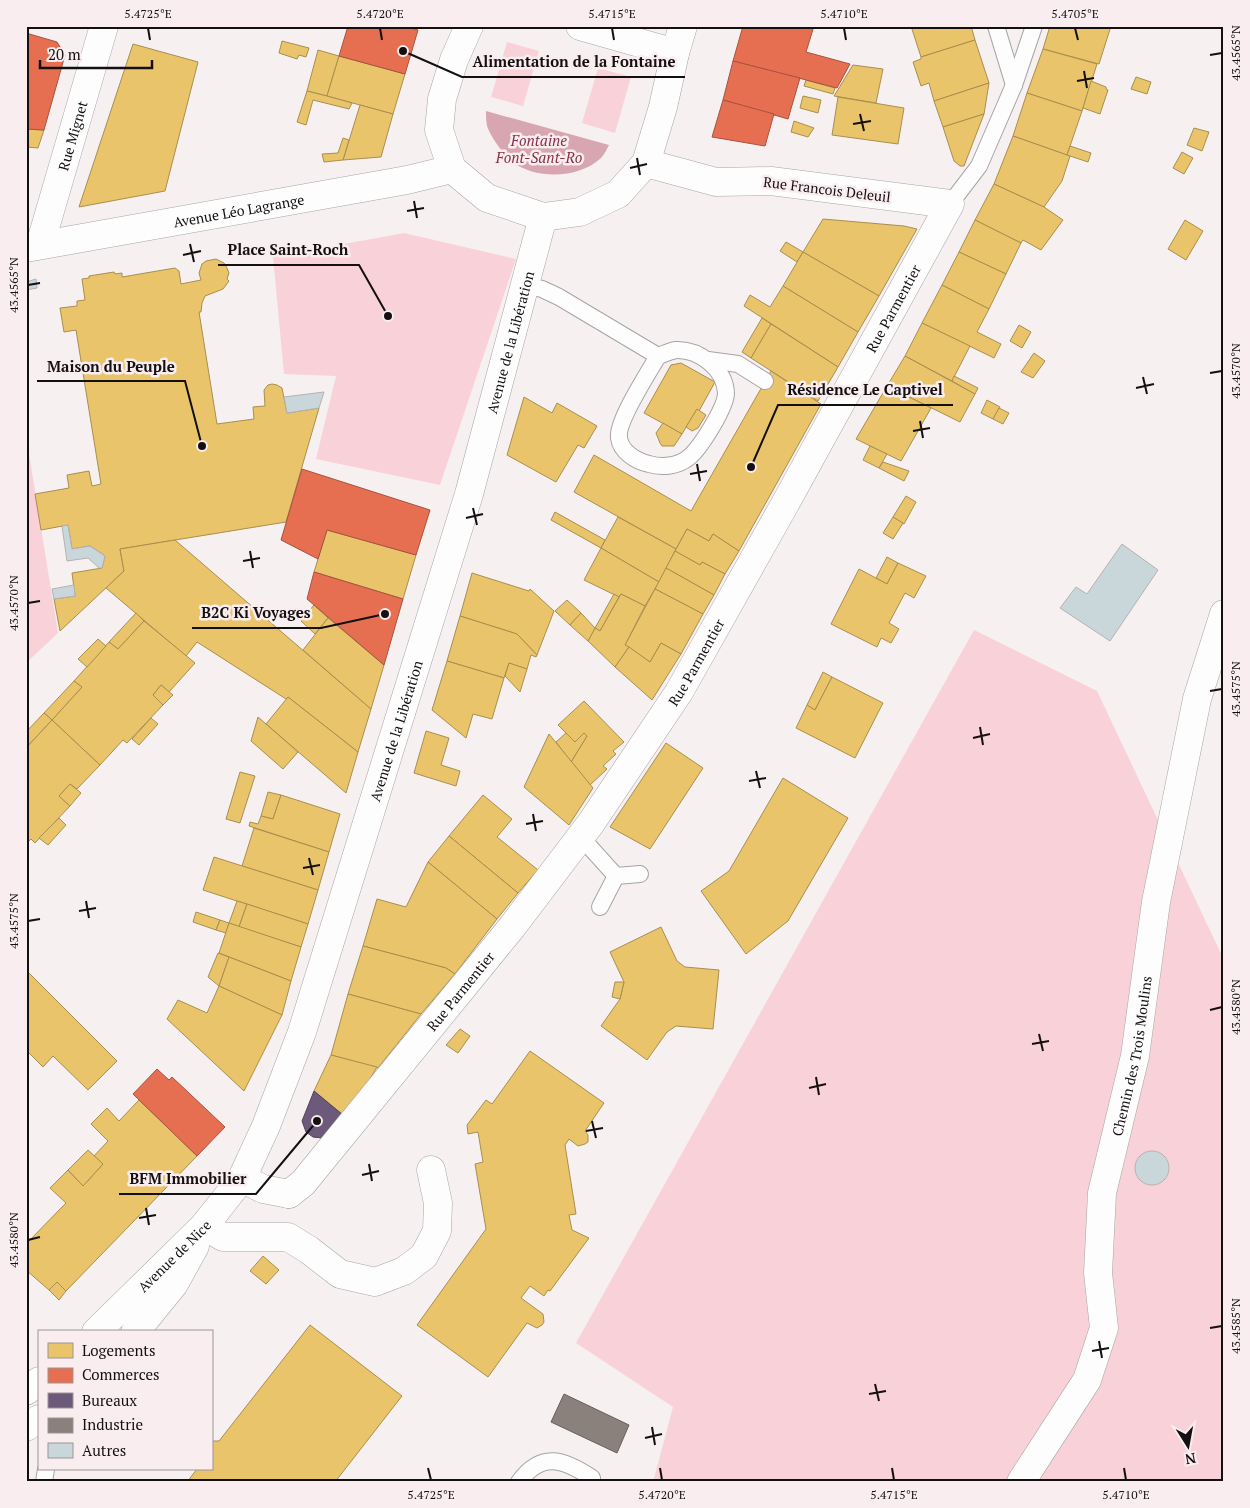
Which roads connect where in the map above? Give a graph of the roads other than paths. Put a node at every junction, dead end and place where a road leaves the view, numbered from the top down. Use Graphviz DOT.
graph roads {
  1 [pos="104,26"];
  2 [pos="469,26"];
  3 [pos="580,26"];
  4 [pos="683,26"];
  5 [pos="996,26"];
  6 [pos="1034,26"];
  7 [pos="675,54"];
  8 [pos="1014,85"];
  9 [pos="646,163"];
  10 [pos="452,169"];
  11 [pos="950,204"];
  12 [pos="543,217"];
  13 [pos="33,246"];
  14 [pos="525,285"];
  15 [pos="658,356"];
  16 [pos="708,360"];
  17 [pos="765,381"];
  18 [pos="1224,614"];
  19 [pos="580,836"];
  20 [pos="640,874"];
  21 [pos="616,876"];
  22 [pos="600,907"];
  23 [pos="431,1170"];
  24 [pos="242,1178"];
  25 [pos="289,1194"];
  26 [pos="204,1226"];
  27 [pos="288,1237"];
  28 [pos="98,1330"];
  29 [pos="137,1330"];
  30 [pos="38,1383"];
  31 [pos="26,1391"];
  32 [pos="38,1420"];
  33 [pos="26,1427"];
  34 [pos="592,1478"];
  35 [pos="520,1482"];
  36 [pos="1021,1482"];
  1 -- 13 [label="street, Rue Mignet"];
  2 -- 10 [label="street"];
  3 -- 7 [label="street"];
  4 -- 7 [label="street"];
  5 -- 8 [label="lane"];
  6 -- 8 [label="lane, Rue Parmentier"];
  7 -- 9 [label="street"];
  8 -- 11 [label="lane, Rue Parmentier"];
  9 -- 11 [label="street, Rue Francois Deleuil"];
  9 -- 12 [label="street"];
  10 -- 12 [label="street"];
  10 -- 13 [label="street, Avenue Léo Lagrange"];
  11 -- 19 [label="street, Rue Parmentier"];
  12 -- 14 [label="street, Avenue de la Libération"];
  14 -- 15 [label="lane"];
  14 -- 24 [label="street, Avenue de la Libération"];
  15 -- 16 [label="lane"];
  15 -- 16 [label="lane"];
  16 -- 17 [label="lane"];
  18 -- 36 [label="street, Chemin des Trois Moulins"];
  19 -- 21 [label="lane"];
  19 -- 25 [label="street, Rue Parmentier"];
  20 -- 21 [label="lane"];
  21 -- 22 [label="lane"];
  23 -- 27 [label="street"];
  24 -- 25 [label="street"];
  24 -- 26 [label="street, Avenue de la Libération"];
  25 -- 27 [label="street"];
  26 -- 27 [label="street"];
  26 -- 28 [label="street, Avenue de Nice"];
  26 -- 29 [label="street, Avenue de Nice"];
  30 -- 31 [label="street"];
  32 -- 33 [label="street"];
  34 -- 35 [label="lane"];
}
